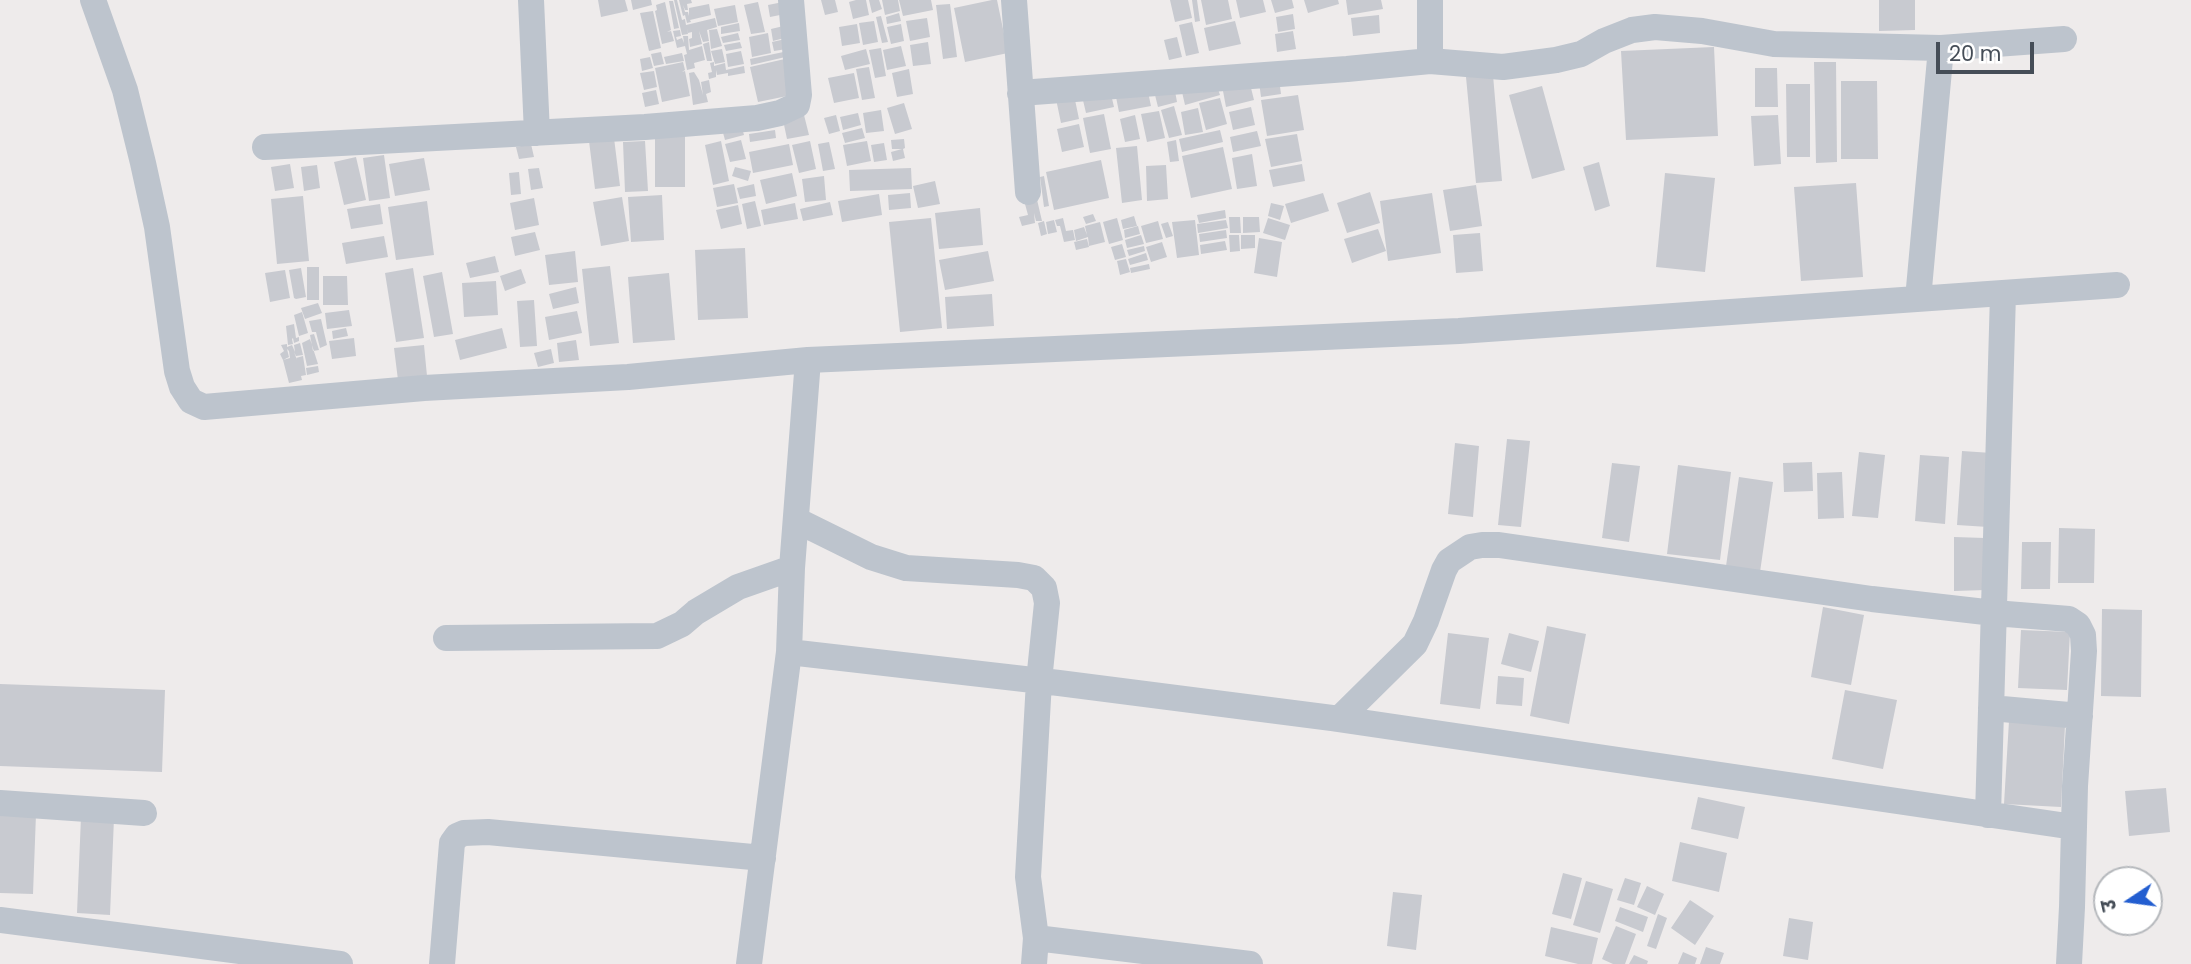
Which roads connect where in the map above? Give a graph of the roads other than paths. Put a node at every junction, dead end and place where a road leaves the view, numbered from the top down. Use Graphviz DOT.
graph roads {
  1 [pos="93,0"];
  2 [pos="531,0"];
  3 [pos="791,0"];
  4 [pos="1013,0"];
  5 [pos="1430,0"];
  6 [pos="2064,38"];
  7 [pos="1941,48"];
  8 [pos="1430,61"];
  9 [pos="1020,93"];
  10 [pos="537,133"];
  11 [pos="265,147"];
  12 [pos="1028,192"];
  13 [pos="2117,285"];
  14 [pos="2003,294"];
  15 [pos="1918,299"];
  16 [pos="808,360"];
  17 [pos="796,520"];
  18 [pos="792,568"];
  19 [pos="1994,614"];
  20 [pos="446,638"];
  21 [pos="789,652"];
  22 [pos="1040,681"];
  23 [pos="1991,708"];
  24 [pos="2080,716"];
  25 [pos="1339,719"];
  26 [pos="0,803"];
  27 [pos="144,813"];
  28 [pos="1988,815"];
  29 [pos="2074,827"];
  30 [pos="763,858"];
  31 [pos="0,920"];
  32 [pos="1035,951"];
  33 [pos="314,962"];
  34 [pos="340,964"];
  35 [pos="442,964"];
  36 [pos="749,964"];
  37 [pos="1250,964"];
  38 [pos="2068,964"];
  1 -- 16 [label="street"];
  2 -- 10 [label="street"];
  3 -- 10 [label="street"];
  4 -- 9 [label="street"];
  5 -- 8 [label="street"];
  6 -- 7 [label="street"];
  7 -- 8 [label="street"];
  7 -- 15 [label="street"];
  8 -- 9 [label="street"];
  9 -- 12 [label="street"];
  10 -- 11 [label="street"];
  13 -- 14 [label="street"];
  14 -- 15 [label="street"];
  14 -- 19 [label="street"];
  15 -- 16 [label="street"];
  16 -- 17 [label="street"];
  17 -- 18 [label="street"];
  17 -- 22 [label="street"];
  18 -- 20 [label="street"];
  18 -- 21 [label="street"];
  19 -- 23 [label="street"];
  19 -- 24 [label="street"];
  19 -- 25 [label="street"];
  21 -- 22 [label="street"];
  21 -- 30 [label="street"];
  22 -- 25 [label="street"];
  22 -- 32 [label="street"];
  23 -- 24 [label="street"];
  23 -- 28 [label="street"];
  24 -- 29 [label="street"];
  25 -- 28 [label="street"];
  26 -- 27 [label="street"];
  28 -- 29 [label="street"];
  29 -- 38 [label="street"];
  30 -- 35 [label="street"];
  30 -- 36 [label="street"];
  31 -- 33 [label="street"];
  32 -- 37 [label="street"];
  33 -- 34 [label="street"];
}
